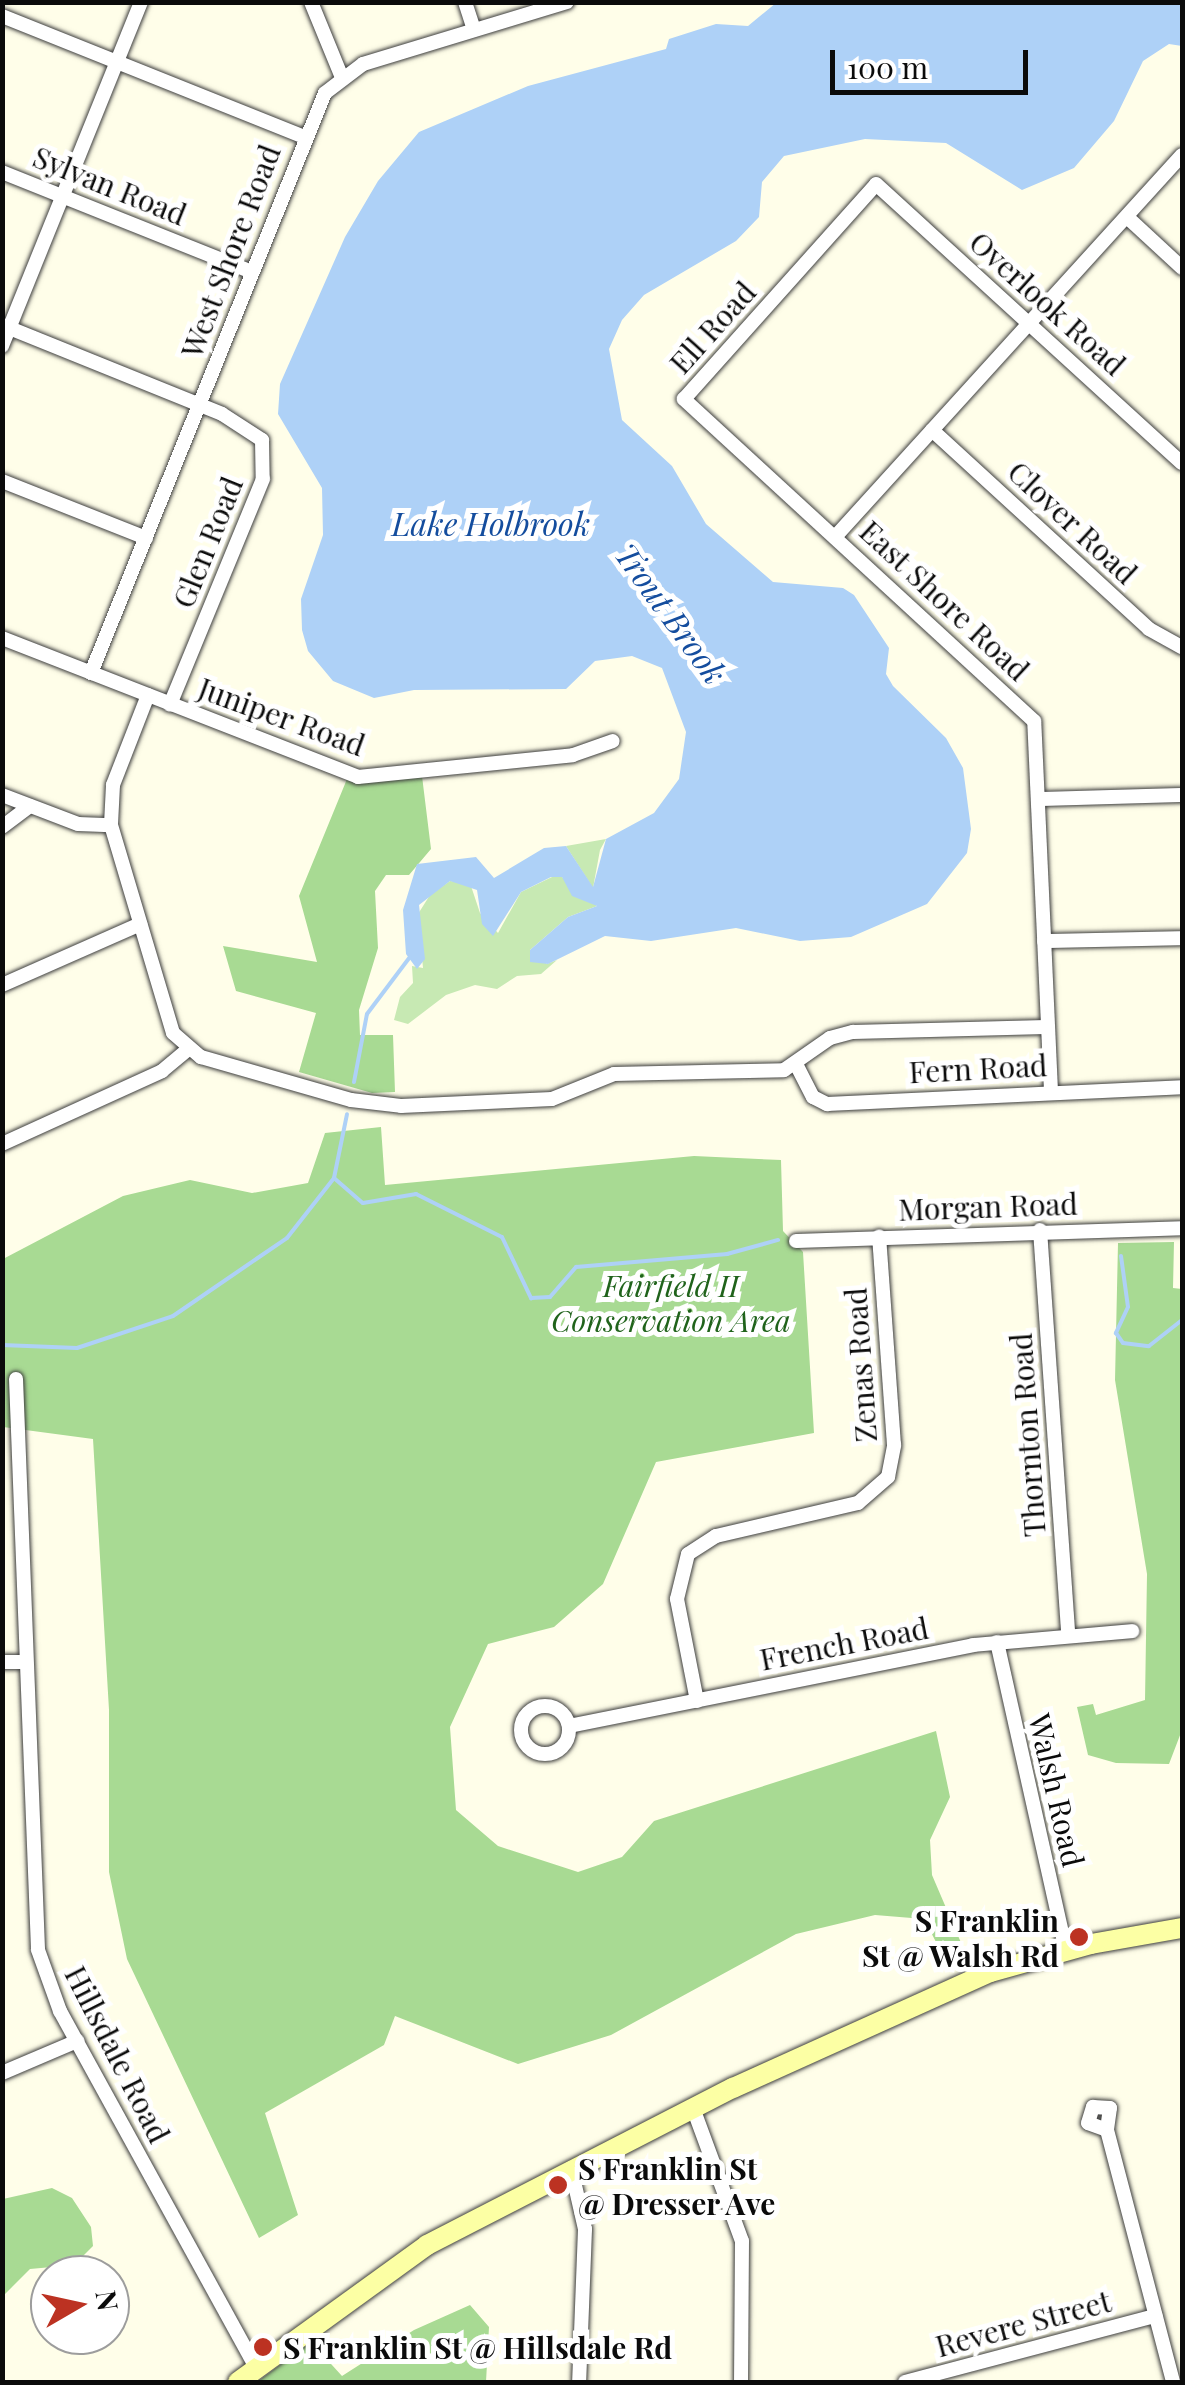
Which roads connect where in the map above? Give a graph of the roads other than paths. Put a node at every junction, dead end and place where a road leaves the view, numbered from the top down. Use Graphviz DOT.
graph roads {
  1 [pos="141,2"];
  2 [pos="310,2"];
  3 [pos="465,2"];
  4 [pos="567,2"];
  5 [pos="2,16"];
  6 [pos="474,30"];
  7 [pos="118,61"];
  8 [pos="342,74"];
  9 [pos="304,137"];
  10 [pos="1182,156"];
  11 [pos="2,172"];
  12 [pos="876,184"];
  13 [pos="61,196"];
  14 [pos="1126,217"];
  15 [pos="1182,268"];
  16 [pos="252,272"];
  17 [pos="1030,322"];
  18 [pos="6,327"];
  19 [pos="2,346"];
  20 [pos="199,404"];
  21 [pos="932,430"];
  22 [pos="1182,463"];
  23 [pos="2,481"];
  24 [pos="835,537"];
  25 [pos="146,538"];
  26 [pos="2,638"];
  27 [pos="1182,647"];
  28 [pos="92,672"];
  29 [pos="148,696"];
  30 [pos="170,705"];
  31 [pos="613,742"];
  32 [pos="2,795"];
  33 [pos="1182,795"];
  34 [pos="1040,799"];
  35 [pos="30,806"];
  36 [pos="111,825"];
  37 [pos="2,826"];
  38 [pos="140,924"];
  39 [pos="1182,938"];
  40 [pos="1044,941"];
  41 [pos="2,985"];
  42 [pos="1046,1027"];
  43 [pos="187,1050"];
  44 [pos="797,1066"];
  45 [pos="1182,1086"];
  46 [pos="1051,1091"];
  47 [pos="2,1144"];
  48 [pos="1182,1228"];
  49 [pos="1040,1230"];
  50 [pos="880,1238"];
  51 [pos="796,1240"];
  52 [pos="16,1379"];
  53 [pos="1132,1631"];
  54 [pos="1068,1635"];
  55 [pos="996,1642"];
  56 [pos="2,1662"];
  57 [pos="24,1662"];
  58 [pos="697,1701"];
  59 [pos="569,1726"];
  60 [pos="1182,1928"];
  61 [pos="1066,1950"];
  62 [pos="76,2041"];
  63 [pos="2,2073"];
  64 [pos="692,2108"];
  65 [pos="1107,2130"];
  66 [pos="571,2168"];
  67 [pos="1154,2316"];
  68 [pos="256,2368"];
  69 [pos="238,2382"];
  70 [pos="579,2382"];
  71 [pos="741,2382"];
  72 [pos="906,2382"];
  73 [pos="1173,2382"];
  1 -- 7 [label="street"];
  2 -- 8 [label="street"];
  3 -- 6 [label="street"];
  4 -- 6 [label="street"];
  5 -- 7 [label="street"];
  6 -- 8 [label="street"];
  7 -- 9 [label="street"];
  7 -- 13 [label="street"];
  8 -- 9 [label="street, West Shore Road"];
  9 -- 16 [label="street, West Shore Road"];
  10 -- 14 [label="street, East Shore Road"];
  11 -- 13 [label="street, Sylvan Road"];
  12 -- 17 [label="street, Overlook Road"];
  12 -- 24 [label="street, Ell Road"];
  13 -- 16 [label="street, Sylvan Road"];
  13 -- 18 [label="street"];
  14 -- 15 [label="street"];
  14 -- 17 [label="street, East Shore Road"];
  16 -- 20 [label="street, West Shore Road"];
  17 -- 21 [label="street, East Shore Road"];
  17 -- 22 [label="street, Overlook Road"];
  18 -- 19 [label="street"];
  18 -- 20 [label="street, Glen Road"];
  20 -- 25 [label="street, West Shore Road"];
  20 -- 30 [label="street, Glen Road"];
  21 -- 24 [label="street, East Shore Road"];
  21 -- 27 [label="street, Clover Road"];
  23 -- 25 [label="street"];
  24 -- 34 [label="street, East Shore Road"];
  25 -- 28 [label="street, West Shore Road"];
  26 -- 28 [label="street, Juniper Road"];
  28 -- 29 [label="street, Juniper Road"];
  29 -- 30 [label="street, Juniper Road"];
  29 -- 36 [label="street"];
  30 -- 31 [label="street, Juniper Road"];
  32 -- 35 [label="street"];
  33 -- 34 [label="street"];
  34 -- 40 [label="street, East Shore Road"];
  35 -- 36 [label="street"];
  35 -- 37 [label="street"];
  36 -- 38 [label="street"];
  38 -- 41 [label="street"];
  38 -- 43 [label="street"];
  39 -- 40 [label="street"];
  40 -- 42 [label="street, East Shore Road"];
  42 -- 44 [label="street"];
  42 -- 46 [label="street, East Shore Road"];
  43 -- 44 [label="street"];
  43 -- 47 [label="street"];
  44 -- 46 [label="street, Fern Road"];
  45 -- 46 [label="street, Fern Road"];
  48 -- 49 [label="street, Morgan Road"];
  49 -- 50 [label="street, Morgan Road"];
  49 -- 54 [label="street, Thornton Road"];
  50 -- 51 [label="street, Morgan Road"];
  50 -- 58 [label="street, Zenas Road"];
  52 -- 57 [label="street, Hillsdale Road"];
  53 -- 54 [label="street, French Road"];
  54 -- 55 [label="street, French Road"];
  55 -- 58 [label="street, French Road"];
  55 -- 61 [label="street, Walsh Road"];
  56 -- 57 [label="street"];
  57 -- 62 [label="street, Hillsdale Road"];
  58 -- 59 [label="street, French Road"];
  60 -- 61 [label="main road"];
  61 -- 64 [label="main road"];
  62 -- 63 [label="street"];
  62 -- 68 [label="street, Hillsdale Road"];
  64 -- 66 [label="main road"];
  64 -- 71 [label="street"];
  65 -- 67 [label="street"];
  66 -- 68 [label="main road"];
  66 -- 70 [label="street"];
  67 -- 72 [label="street, Revere Street"];
  67 -- 73 [label="street"];
  68 -- 69 [label="main road"];
}
